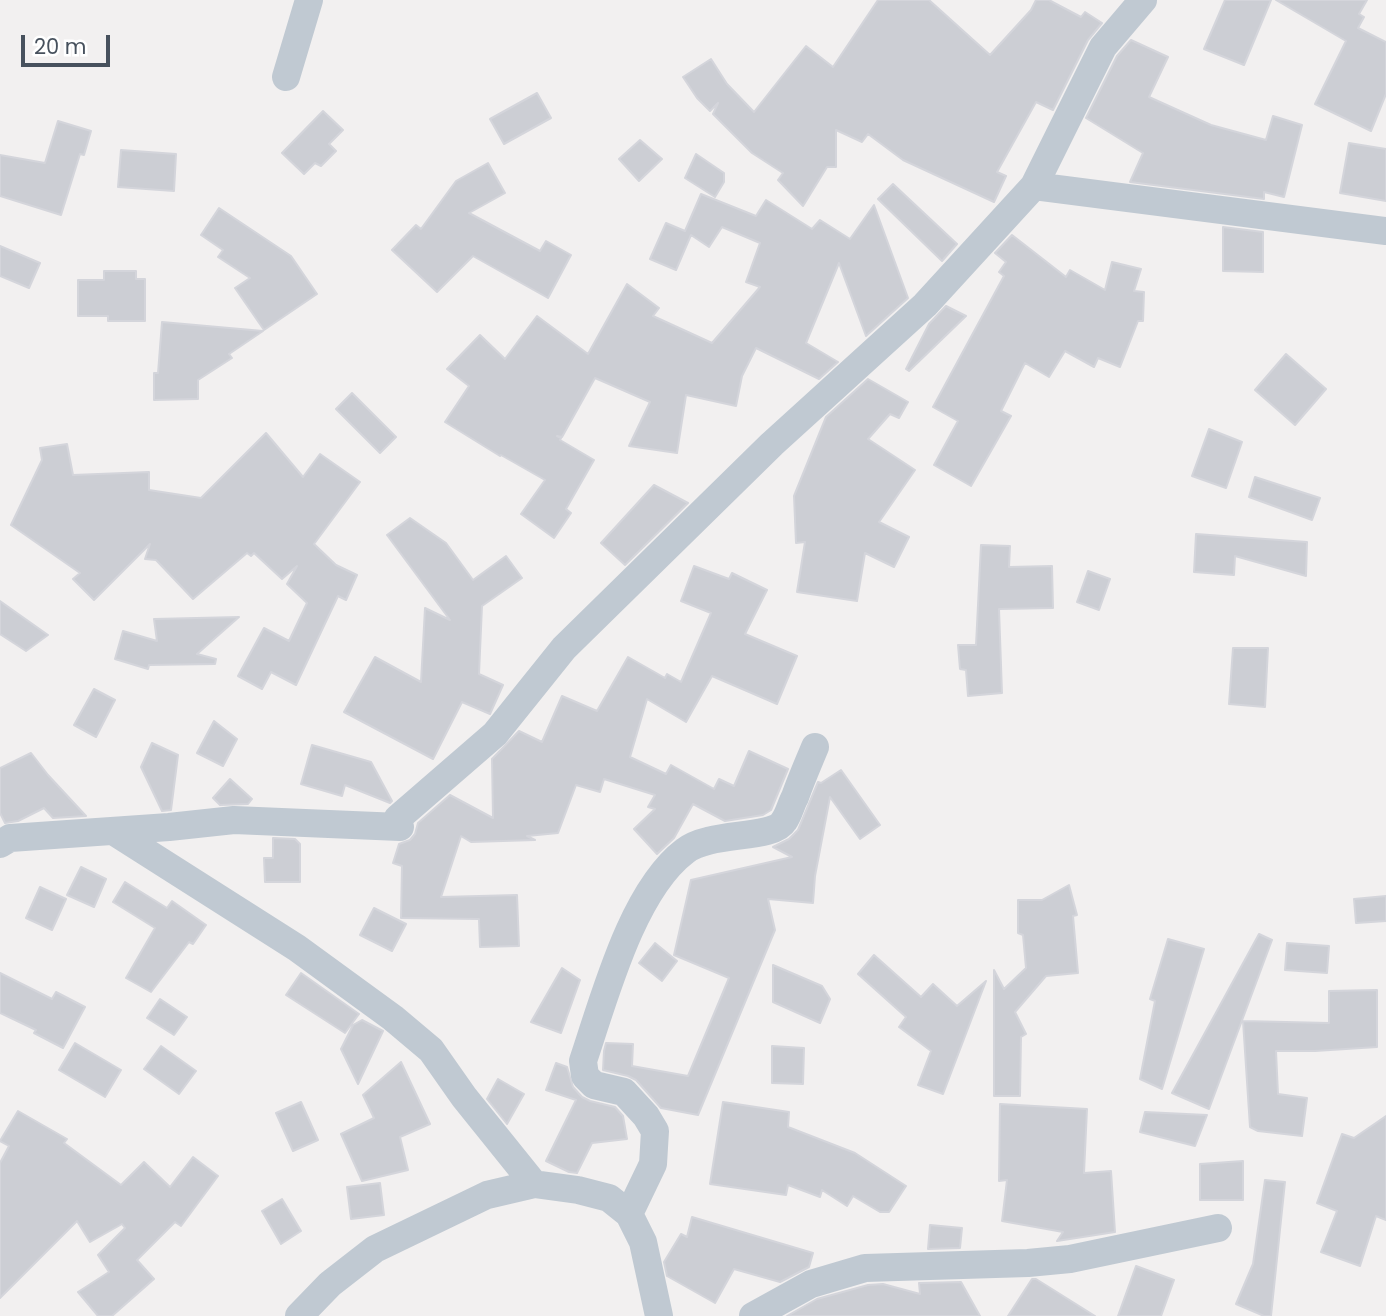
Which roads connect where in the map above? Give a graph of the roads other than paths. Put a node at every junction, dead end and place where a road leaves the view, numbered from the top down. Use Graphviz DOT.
graph roads {
  1 [pos="309,0"];
  2 [pos="1143,0"];
  3 [pos="286,77"];
  4 [pos="1034,186"];
  5 [pos="1386,231"];
  6 [pos="815,747"];
  7 [pos="113,831"];
  8 [pos="0,844"];
  9 [pos="534,1184"];
  10 [pos="629,1214"];
  11 [pos="1218,1228"];
  12 [pos="299,1316"];
  13 [pos="659,1316"];
  14 [pos="753,1316"];
  1 -- 3 [label="street"];
  2 -- 4 [label="street"];
  4 -- 5 [label="street"];
  4 -- 7 [label="street"];
  6 -- 10 [label="street"];
  7 -- 8 [label="street"];
  7 -- 9 [label="street"];
  9 -- 10 [label="street"];
  9 -- 12 [label="street"];
  10 -- 13 [label="street"];
  11 -- 14 [label="street"];
}
